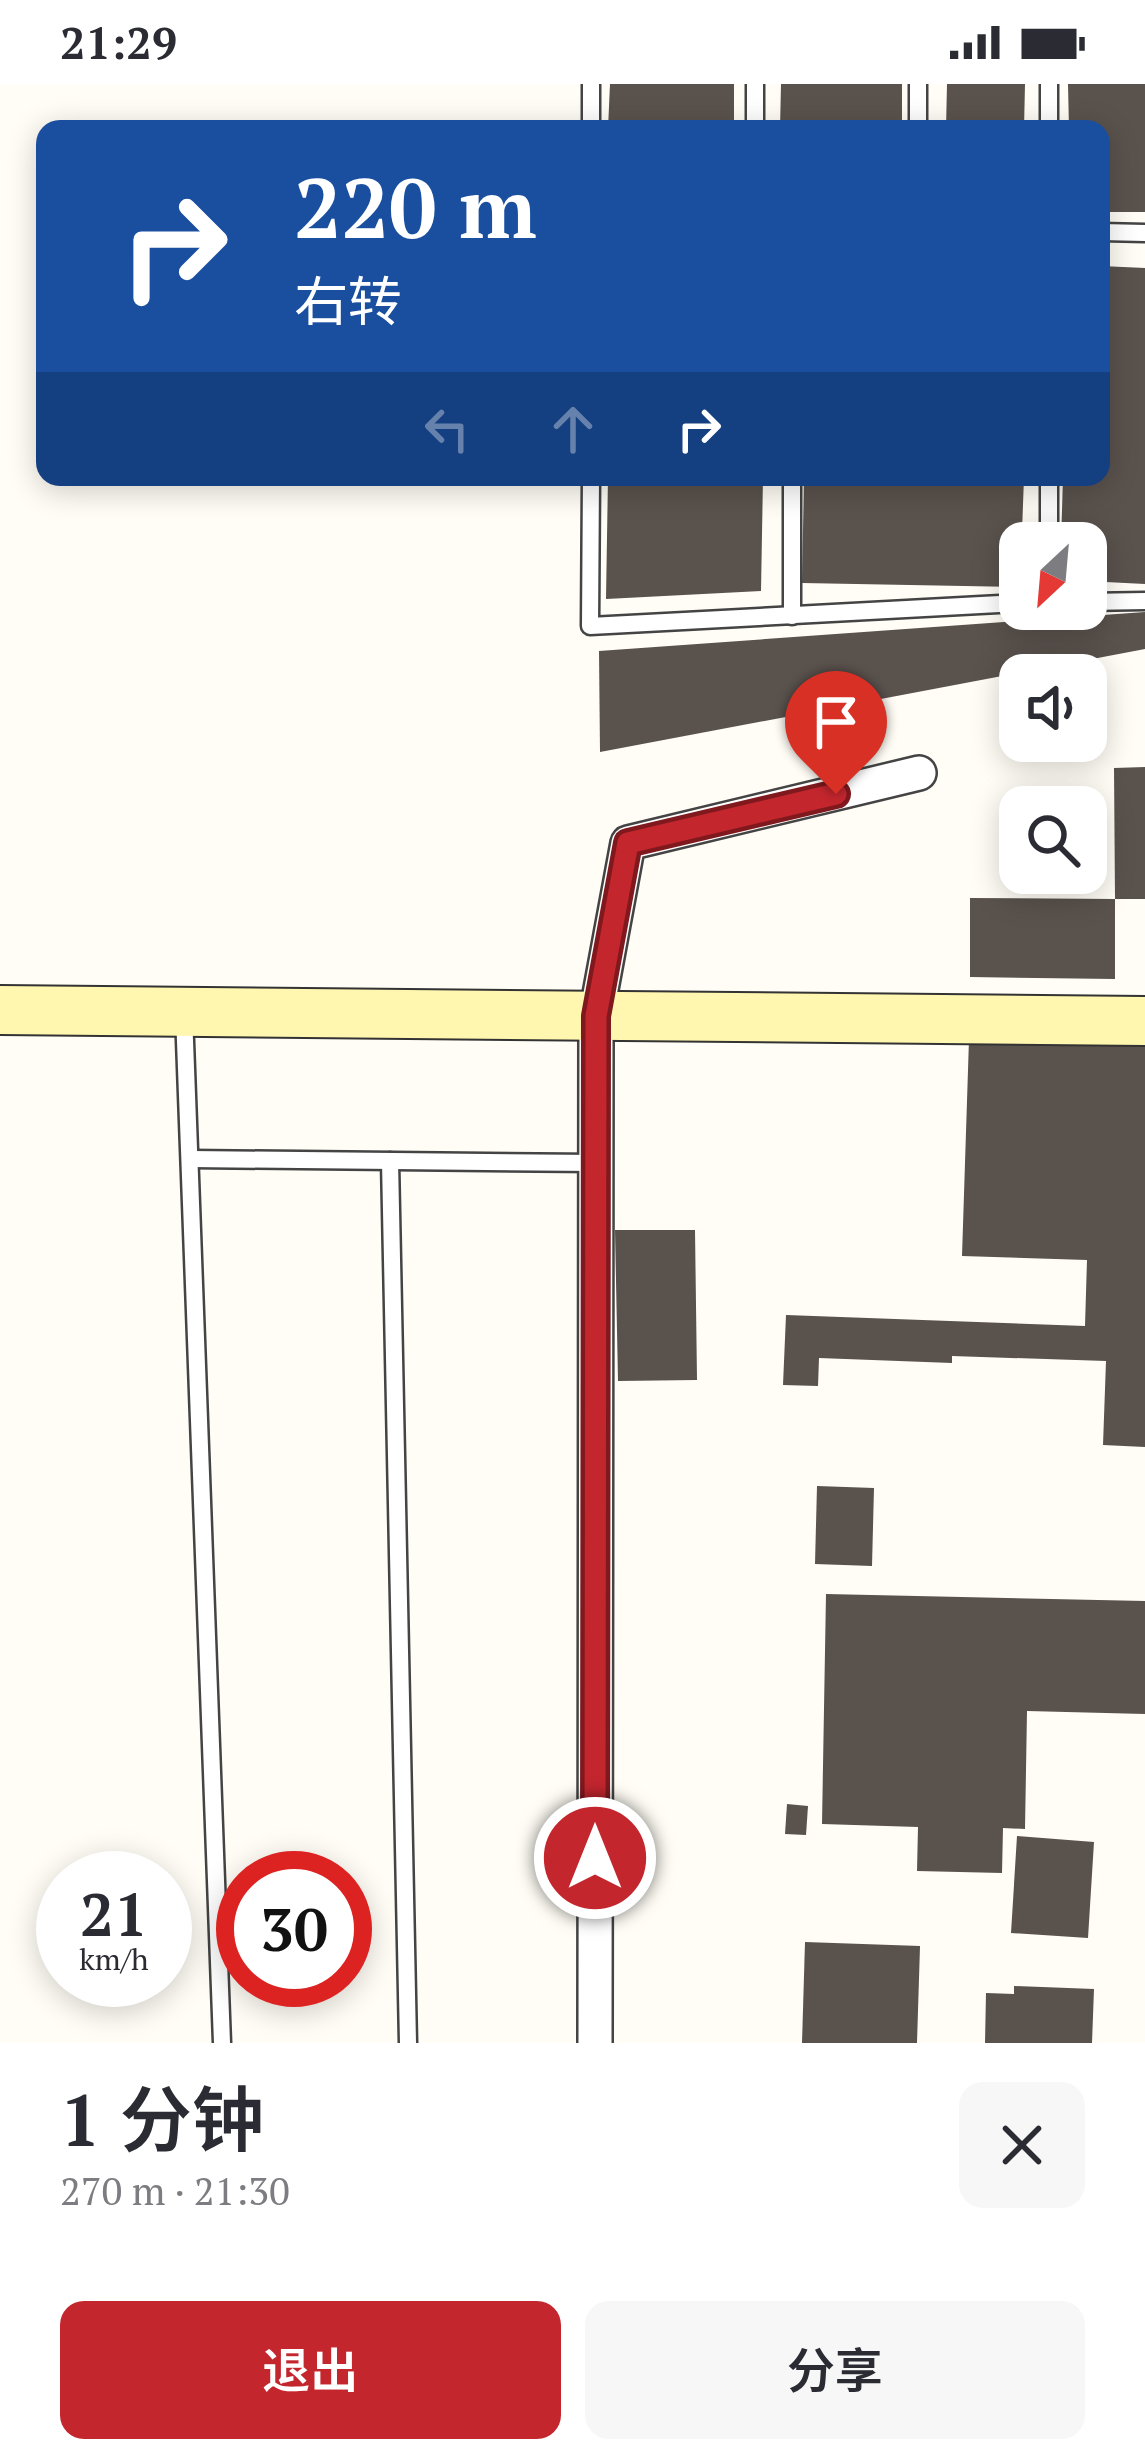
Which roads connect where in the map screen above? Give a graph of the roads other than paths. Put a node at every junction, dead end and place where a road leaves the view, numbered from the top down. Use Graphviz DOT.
graph roads {
  1 [pos="591,84"];
  2 [pos="754,84"];
  3 [pos="918,84"];
  4 [pos="1049,84"];
  5 [pos="591,120"];
  6 [pos="754,120"];
  7 [pos="918,120"];
  8 [pos="1049,120"];
  9 [pos="1110,232"];
  10 [pos="1145,232"];
  11 [pos="591,486"];
  12 [pos="792,486"];
  13 [pos="1049,486"];
  14 [pos="1049,522"];
  15 [pos="1107,602"];
  16 [pos="1145,602"];
  17 [pos="999,604"];
  18 [pos="792,616"];
  19 [pos="919,773"];
  20 [pos="0,1010"];
  21 [pos="184,1014"];
  22 [pos="596,1016"];
  23 [pos="1145,1021"];
  24 [pos="190,1159"];
  25 [pos="390,1161"];
  26 [pos="596,1163"];
  27 [pos="222,2043"];
  28 [pos="408,2043"];
  29 [pos="595,2043"];
  1 -- 5 [label="lane"];
  2 -- 6 [label="lane"];
  3 -- 7 [label="lane"];
  4 -- 8 [label="lane"];
  9 -- 10 [label="lane"];
  11 -- 18 [label="lane"];
  12 -- 18 [label="lane"];
  13 -- 14 [label="lane"];
  15 -- 16 [label="lane"];
  17 -- 18 [label="lane"];
  19 -- 22 [label="street"];
  20 -- 21 [label="street"];
  21 -- 22 [label="street"];
  21 -- 24 [label="lane"];
  22 -- 23 [label="street"];
  22 -- 26 [label="street"];
  24 -- 25 [label="lane"];
  24 -- 27 [label="lane"];
  25 -- 26 [label="lane"];
  25 -- 28 [label="lane"];
  26 -- 29 [label="street"];
}
